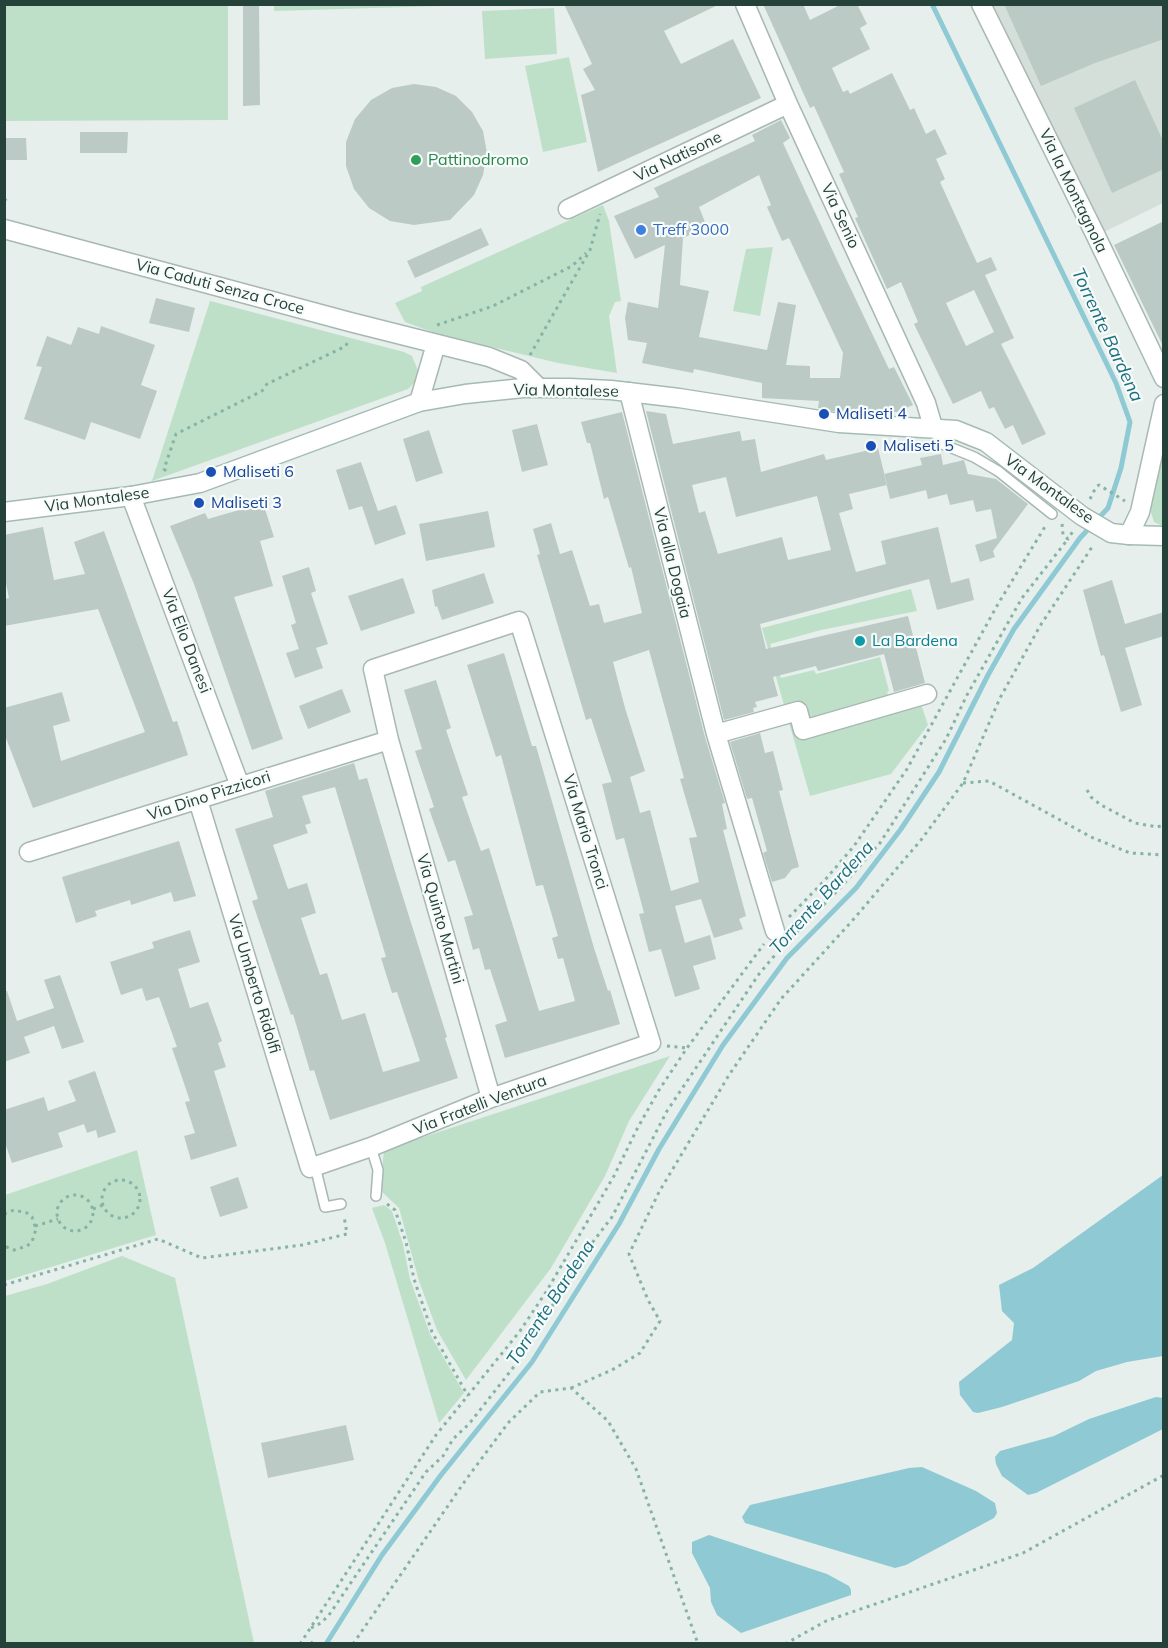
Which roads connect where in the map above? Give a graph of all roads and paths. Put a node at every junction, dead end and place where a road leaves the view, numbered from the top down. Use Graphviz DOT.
graph roads {
  1 [pos="745,4"];
  2 [pos="981,4"];
  3 [pos="788,104"];
  4 [pos="606,192"];
  5 [pos="4,200"];
  6 [pos="9,202"];
  7 [pos="568,208"];
  8 [pos="4,229"];
  9 [pos="590,250"];
  10 [pos="350,322"];
  11 [pos="434,335"];
  12 [pos="521,370"];
  13 [pos="1164,378"];
  14 [pos="538,387"];
  15 [pos="629,392"];
  16 [pos="419,402"];
  17 [pos="1164,404"];
  18 [pos="933,427"];
  19 [pos="170,474"];
  20 [pos="131,496"];
  21 [pos="1129,504"];
  22 [pos="4,512"];
  23 [pos="1052,514"];
  24 [pos="1082,516"];
  25 [pos="1120,534"];
  26 [pos="1164,536"];
  27 [pos="1068,539"];
  28 [pos="1092,547"];
  29 [pos="519,621"];
  30 [pos="927,694"];
  31 [pos="716,734"];
  32 [pos="389,740"];
  33 [pos="963,783"];
  34 [pos="240,786"];
  35 [pos="1087,790"];
  36 [pos="198,800"];
  37 [pos="1164,825"];
  38 [pos="29,852"];
  39 [pos="1164,855"];
  40 [pos="775,931"];
  41 [pos="651,1043"];
  42 [pos="491,1098"];
  43 [pos="371,1147"];
  44 [pos="313,1167"];
  45 [pos="376,1196"];
  46 [pos="341,1204"];
  47 [pos="103,1205"];
  48 [pos="93,1209"];
  49 [pos="4,1214"];
  50 [pos="58,1219"];
  51 [pos="36,1226"];
  52 [pos="4,1246"];
  53 [pos="4,1285"];
  54 [pos="571,1388"];
  55 [pos="468,1396"];
  56 [pos="1164,1475"];
  57 [pos="310,1628"];
  58 [pos="300,1644"];
  59 [pos="353,1644"];
  60 [pos="698,1644"];
  61 [pos="785,1644"];
  1 -- 3 [label="street, Via Senio"];
  2 -- 13 [label="street, Via la Montagnola"];
  3 -- 4 [label="street, Via Natisone"];
  3 -- 18 [label="street, Via Senio"];
  4 -- 7 [label="street, Via Natisone"];
  4 -- 9 [label="path"];
  5 -- 6 [label="path"];
  8 -- 10 [label="street, Via Caduti Senza Croce"];
  9 -- 11 [label="path"];
  9 -- 12 [label="path"];
  10 -- 11 [label="street, Via Caduti Senza Croce"];
  10 -- 19 [label="path"];
  11 -- 12 [label="street, Via Caduti Senza Croce"];
  11 -- 16 [label="street"];
  12 -- 14 [label="street, Via Caduti Senza Croce"];
  14 -- 15 [label="street, Via Montalese"];
  14 -- 16 [label="street, Via Montalese"];
  15 -- 18 [label="street, Via Montalese"];
  15 -- 31 [label="street, Via alla Dogaia"];
  16 -- 20 [label="street, Via Montalese"];
  17 -- 25 [label="street"];
  18 -- 23 [label="lane"];
  18 -- 24 [label="street, Via Montalese"];
  20 -- 22 [label="street, Via Montalese"];
  20 -- 34 [label="street, Via Elio Danesi"];
  21 -- 24 [label="path"];
  23 -- 40 [label="path"];
  24 -- 25 [label="street, Via Montalese"];
  25 -- 26 [label="street"];
  27 -- 57 [label="path"];
  28 -- 33 [label="path"];
  29 -- 32 [label="street, Via Quinto Martini"];
  29 -- 41 [label="street, Via Mario Tronci"];
  30 -- 31 [label="street"];
  31 -- 40 [label="street, Via alla Dogaia"];
  32 -- 34 [label="street, Via Dino Pizzicori"];
  32 -- 42 [label="street, Via Quinto Martini"];
  33 -- 39 [label="path"];
  33 -- 54 [label="path"];
  34 -- 36 [label="street, Via Dino Pizzicori"];
  35 -- 37 [label="path"];
  36 -- 38 [label="street, Via Dino Pizzicori"];
  36 -- 44 [label="street, Via Umberto Ridolfi"];
  40 -- 55 [label="path"];
  41 -- 42 [label="street, Via Fratelli Ventura"];
  42 -- 43 [label="street, Via Fratelli Ventura"];
  43 -- 44 [label="street, Via Fratelli Ventura"];
  43 -- 45 [label="lane"];
  44 -- 46 [label="lane"];
  45 -- 55 [label="path"];
  46 -- 53 [label="path"];
  47 -- 47 [label="path"];
  47 -- 48 [label="path"];
  48 -- 50 [label="path"];
  48 -- 50 [label="path"];
  49 -- 51 [label="path"];
  50 -- 51 [label="path"];
  51 -- 52 [label="path"];
  54 -- 59 [label="path"];
  54 -- 60 [label="path"];
  55 -- 57 [label="path"];
  56 -- 61 [label="path"];
  57 -- 58 [label="path"];
}
